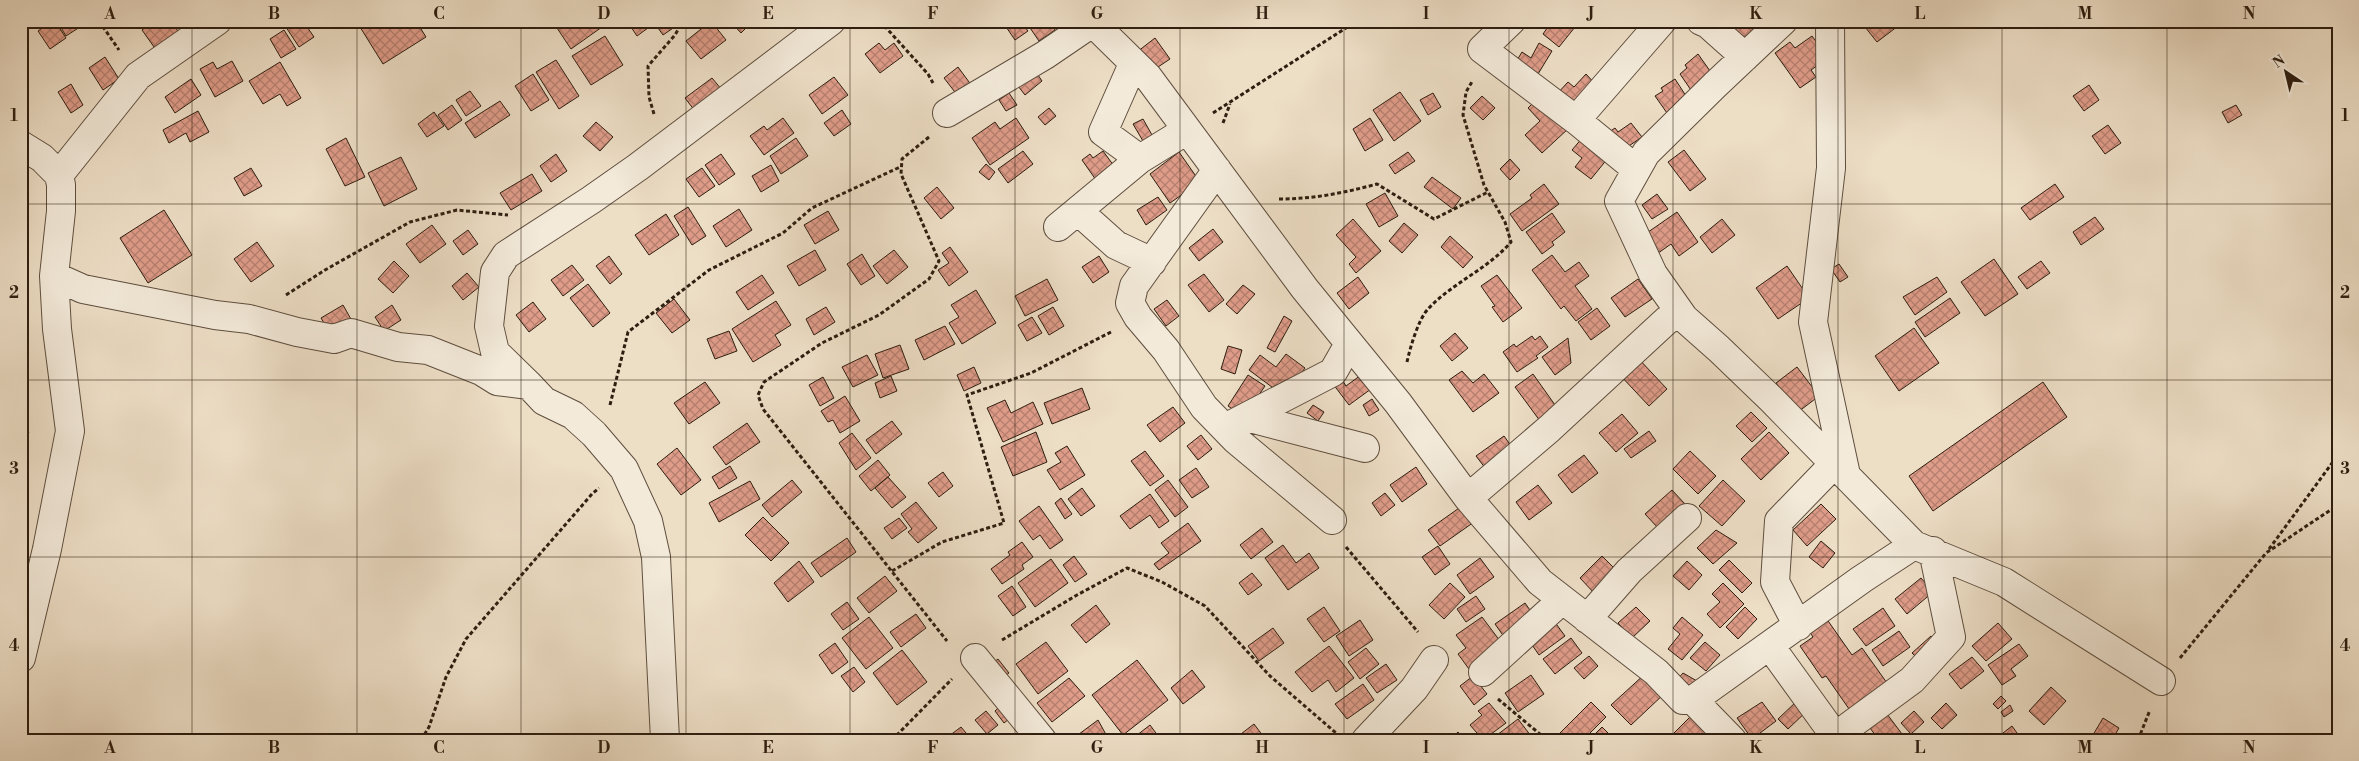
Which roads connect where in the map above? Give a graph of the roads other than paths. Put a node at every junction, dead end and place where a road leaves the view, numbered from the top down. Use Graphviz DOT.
graph roads {
  1 [pos="217,21"];
  2 [pos="831,21"];
  3 [pos="1511,21"];
  4 [pos="1662,21"];
  5 [pos="1701,21"];
  6 [pos="1783,21"];
  7 [pos="1830,21"];
  8 [pos="1091,22"];
  9 [pos="1745,57"];
  10 [pos="1134,64"];
  11 [pos="946,113"];
  12 [pos="1576,120"];
  13 [pos="1187,130"];
  14 [pos="21,145"];
  15 [pos="1140,159"];
  16 [pos="1636,169"];
  17 [pos="1217,170"];
  18 [pos="59,175"];
  19 [pos="1152,262"];
  20 [pos="54,276"];
  21 [pos="1684,318"];
  22 [pos="1349,344"];
  23 [pos="529,385"];
  24 [pos="1236,423"];
  25 [pos="1365,448"];
  26 [pos="1840,469"];
  27 [pos="1468,498"];
  28 [pos="1687,518"];
  29 [pos="1332,520"];
  30 [pos="1923,548"];
  31 [pos="1562,600"];
  32 [pos="1587,619"];
  33 [pos="1798,626"];
  34 [pos="1770,646"];
  35 [pos="21,658"];
  36 [pos="1434,660"];
  37 [pos="971,661"];
  38 [pos="1483,672"];
  39 [pos="2161,681"];
  40 [pos="1693,700"];
  41 [pos="1827,736"];
  42 [pos="665,740"];
  43 [pos="1042,740"];
  44 [pos="1366,740"];
  45 [pos="1732,740"];
  1 -- 18 [label="street"];
  2 -- 23 [label="street"];
  3 -- 12 [label="street"];
  4 -- 12 [label="street"];
  5 -- 9 [label="street"];
  6 -- 9 [label="street"];
  7 -- 26 [label="street"];
  8 -- 10 [label="street"];
  8 -- 11 [label="street"];
  9 -- 16 [label="street"];
  10 -- 13 [label="street"];
  10 -- 15 [label="street"];
  12 -- 16 [label="street"];
  13 -- 15 [label="street"];
  13 -- 17 [label="street"];
  14 -- 18 [label="street"];
  15 -- 19 [label="street"];
  16 -- 21 [label="street"];
  17 -- 19 [label="street"];
  17 -- 22 [label="street"];
  18 -- 20 [label="street"];
  19 -- 24 [label="street"];
  20 -- 23 [label="street"];
  20 -- 35 [label="street"];
  21 -- 26 [label="street"];
  21 -- 27 [label="street"];
  22 -- 24 [label="street"];
  22 -- 27 [label="street"];
  23 -- 42 [label="street"];
  24 -- 25 [label="street"];
  24 -- 29 [label="street"];
  26 -- 30 [label="street"];
  26 -- 33 [label="street"];
  27 -- 31 [label="street"];
  28 -- 32 [label="street"];
  30 -- 33 [label="street"];
  30 -- 39 [label="street"];
  30 -- 41 [label="street"];
  31 -- 32 [label="street"];
  31 -- 38 [label="street"];
  32 -- 40 [label="street"];
  33 -- 34 [label="street"];
  34 -- 40 [label="street"];
  34 -- 41 [label="street"];
  36 -- 44 [label="street"];
  37 -- 43 [label="street"];
  40 -- 45 [label="street"];
}
